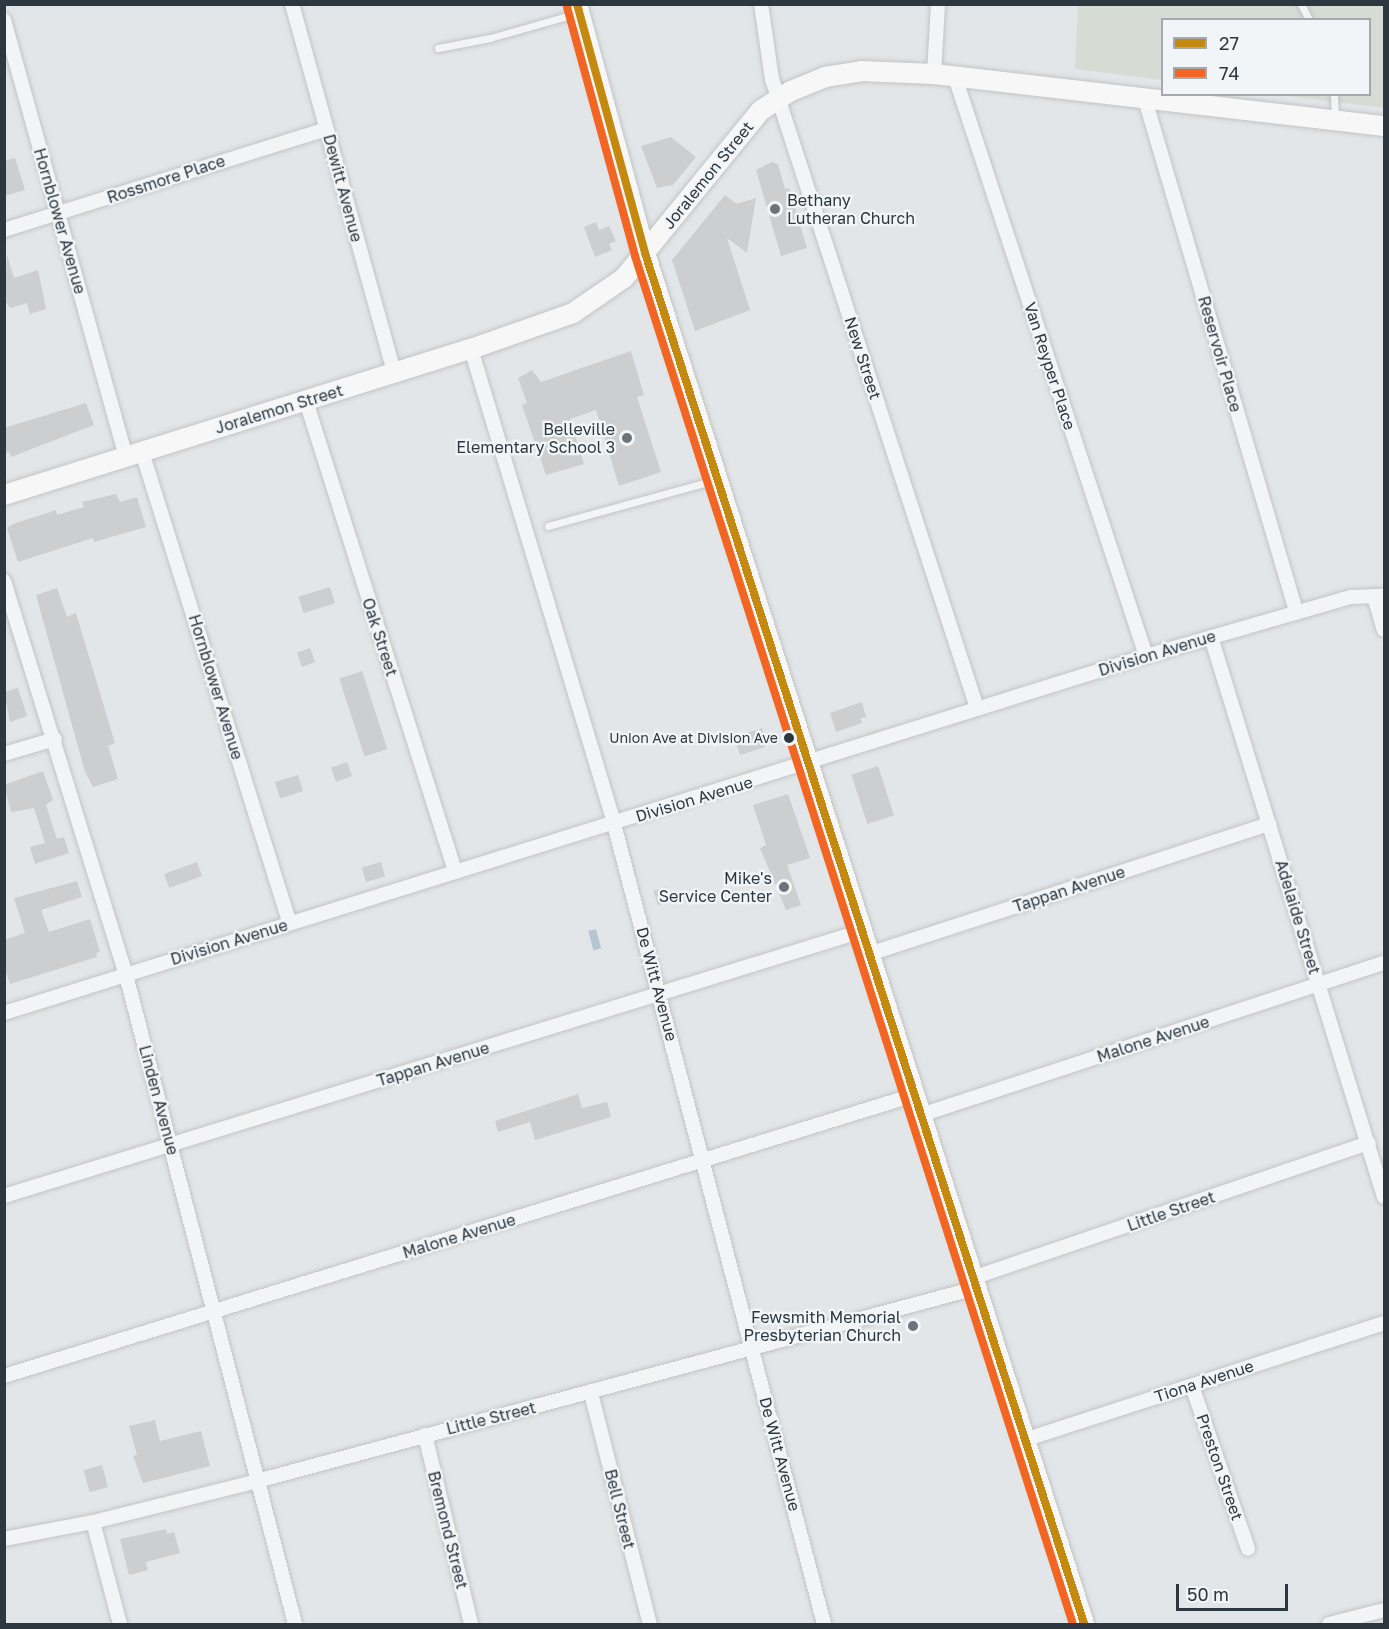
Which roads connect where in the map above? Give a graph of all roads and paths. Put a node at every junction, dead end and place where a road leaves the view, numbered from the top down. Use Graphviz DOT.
graph roads {
  1 [pos="292,4"];
  2 [pos="760,4"];
  3 [pos="938,4"];
  4 [pos="1302,4"];
  5 [pos="578,8"];
  6 [pos="1308,18"];
  7 [pos="4,20"];
  8 [pos="438,48"];
  9 [pos="934,74"];
  10 [pos="955,77"];
  11 [pos="1144,96"];
  12 [pos="1334,96"];
  13 [pos="778,99"];
  14 [pos="1335,120"];
  15 [pos="1384,126"];
  16 [pos="327,129"];
  17 [pos="58,213"];
  18 [pos="4,230"];
  19 [pos="645,253"];
  20 [pos="471,349"];
  21 [pos="394,373"];
  22 [pos="306,401"];
  23 [pos="134,454"];
  24 [pos="718,479"];
  25 [pos="4,495"];
  26 [pos="548,526"];
  27 [pos="4,581"];
  28 [pos="1379,596"];
  29 [pos="1296,611"];
  30 [pos="1384,630"];
  31 [pos="1211,637"];
  32 [pos="1146,656"];
  33 [pos="977,708"];
  34 [pos="55,739"];
  35 [pos="4,754"];
  36 [pos="809,764"];
  37 [pos="614,824"];
  38 [pos="1269,824"];
  39 [pos="455,872"];
  40 [pos="290,923"];
  41 [pos="862,931"];
  42 [pos="869,954"];
  43 [pos="1384,963"];
  44 [pos="126,975"];
  45 [pos="1318,984"];
  46 [pos="659,993"];
  47 [pos="4,1013"];
  48 [pos="914,1095"];
  49 [pos="921,1115"];
  50 [pos="1370,1143"];
  51 [pos="171,1146"];
  52 [pos="704,1161"];
  53 [pos="4,1196"];
  54 [pos="1384,1197"];
  55 [pos="974,1283"];
  56 [pos="213,1311"];
  57 [pos="1384,1323"];
  58 [pos="753,1348"];
  59 [pos="4,1376"];
  60 [pos="1192,1386"];
  61 [pos="591,1393"];
  62 [pos="425,1435"];
  63 [pos="1024,1440"];
  64 [pos="257,1481"];
  65 [pos="93,1522"];
  66 [pos="4,1539"];
  67 [pos="1248,1549"];
  68 [pos="1384,1610"];
  69 [pos="120,1624"];
  70 [pos="295,1624"];
  71 [pos="471,1624"];
  72 [pos="650,1624"];
  73 [pos="824,1624"];
  74 [pos="1084,1624"];
  75 [pos="1329,1624"];
  1 -- 16 [label="street, Dewitt Avenue"];
  2 -- 13 [label="street, New Street"];
  3 -- 9 [label="street"];
  4 -- 6 [label="lane"];
  5 -- 8 [label="lane"];
  5 -- 19 [label="street"];
  7 -- 17 [label="street, Hornblower Avenue"];
  9 -- 10 [label="street, Joralemon Street"];
  9 -- 13 [label="street, Joralemon Street"];
  10 -- 11 [label="street, Joralemon Street"];
  10 -- 32 [label="street, Van Reyper Place"];
  11 -- 14 [label="street, Joralemon Street"];
  11 -- 29 [label="street, Reservoir Place"];
  12 -- 14 [label="lane"];
  13 -- 19 [label="street, Joralemon Street"];
  13 -- 33 [label="street, New Street"];
  14 -- 15 [label="street, Joralemon Street"];
  16 -- 17 [label="street, Rossmore Place"];
  16 -- 21 [label="street, Dewitt Avenue"];
  17 -- 18 [label="street, Rossmore Place"];
  17 -- 23 [label="street, Hornblower Avenue"];
  19 -- 20 [label="street, Joralemon Street"];
  19 -- 24 [label="street"];
  20 -- 21 [label="street, Joralemon Street"];
  20 -- 37 [label="street, De Witt Avenue"];
  21 -- 22 [label="street, Joralemon Street"];
  22 -- 23 [label="street, Joralemon Street"];
  22 -- 39 [label="street, Oak Street"];
  23 -- 25 [label="street, Joralemon Street"];
  23 -- 40 [label="street, Hornblower Avenue"];
  24 -- 26 [label="lane"];
  24 -- 36 [label="street"];
  27 -- 34 [label="street, Linden Avenue"];
  28 -- 29 [label="street, Division Avenue"];
  28 -- 30 [label="street"];
  29 -- 31 [label="street, Division Avenue"];
  31 -- 32 [label="street, Division Avenue"];
  31 -- 38 [label="street, Adelaide Street"];
  32 -- 33 [label="street, Division Avenue"];
  33 -- 36 [label="street, Division Avenue"];
  34 -- 35 [label="street"];
  34 -- 44 [label="street, Linden Avenue"];
  36 -- 37 [label="street, Division Avenue"];
  36 -- 41 [label="street"];
  37 -- 39 [label="street, Division Avenue"];
  37 -- 46 [label="street, De Witt Avenue"];
  38 -- 42 [label="street, Tappan Avenue"];
  38 -- 45 [label="street, Adelaide Street"];
  39 -- 40 [label="street, Division Avenue"];
  40 -- 44 [label="street, Division Avenue"];
  41 -- 42 [label="street"];
  41 -- 46 [label="street, Tappan Avenue"];
  42 -- 48 [label="street"];
  43 -- 45 [label="street, Malone Avenue"];
  44 -- 47 [label="street, Division Avenue"];
  44 -- 51 [label="street, Linden Avenue"];
  45 -- 49 [label="street, Malone Avenue"];
  45 -- 50 [label="street, Adelaide Street"];
  46 -- 51 [label="street, Tappan Avenue"];
  46 -- 52 [label="street, De Witt Avenue"];
  48 -- 49 [label="street"];
  48 -- 52 [label="street, Malone Avenue"];
  49 -- 55 [label="street"];
  50 -- 54 [label="street, Adelaide Street"];
  50 -- 55 [label="street, Little Street"];
  51 -- 53 [label="street, Tappan Avenue"];
  51 -- 56 [label="street, Linden Avenue"];
  52 -- 56 [label="street, Malone Avenue"];
  52 -- 58 [label="street, De Witt Avenue"];
  55 -- 58 [label="street, Little Street"];
  55 -- 63 [label="street"];
  56 -- 59 [label="street, Malone Avenue"];
  56 -- 64 [label="street, Linden Avenue"];
  57 -- 60 [label="street, Tiona Avenue"];
  58 -- 61 [label="street, Little Street"];
  58 -- 73 [label="street, De Witt Avenue"];
  60 -- 63 [label="street, Tiona Avenue"];
  60 -- 67 [label="street, Preston Street"];
  61 -- 62 [label="street, Little Street"];
  61 -- 72 [label="street, Bell Street"];
  62 -- 64 [label="street, Little Street"];
  62 -- 71 [label="street, Bremond Street"];
  63 -- 74 [label="street"];
  64 -- 65 [label="street, Little Street"];
  64 -- 70 [label="street, Linden Avenue"];
  65 -- 66 [label="street, Little Street"];
  65 -- 69 [label="street"];
  68 -- 75 [label="street"];
}
